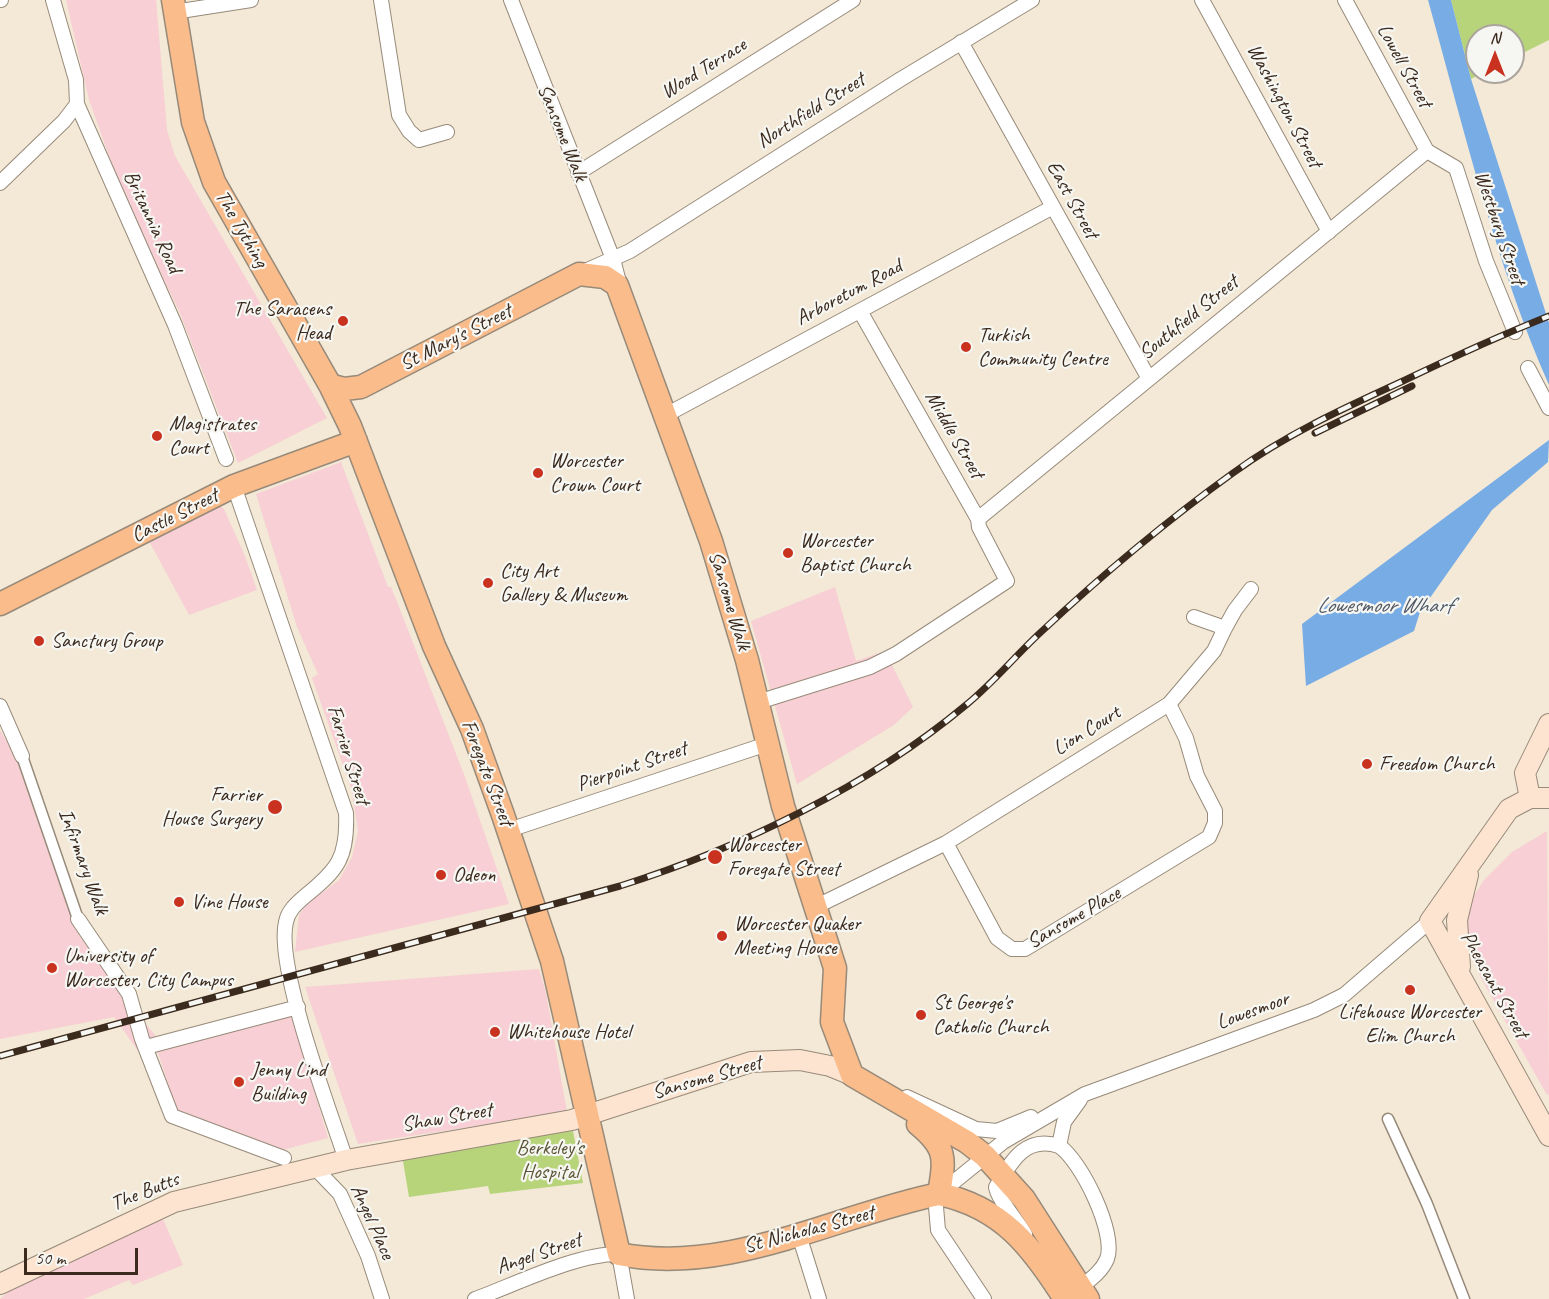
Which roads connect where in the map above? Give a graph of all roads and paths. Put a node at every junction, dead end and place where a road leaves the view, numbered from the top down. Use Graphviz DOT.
graph roads {
  1 [pos="53,0"];
  2 [pos="251,0"];
  3 [pos="381,0"];
  4 [pos="511,0"];
  5 [pos="853,0"];
  6 [pos="1032,0"];
  7 [pos="1202,0"];
  8 [pos="1345,0"];
  9 [pos="173,6"];
  10 [pos="961,42"];
  11 [pos="76,104"];
  12 [pos="447,132"];
  13 [pos="1427,151"];
  14 [pos="578,173"];
  15 [pos="0,183"];
  16 [pos="1053,207"];
  17 [pos="1329,232"];
  18 [pos="613,259"];
  19 [pos="579,274"];
  20 [pos="624,298"];
  21 [pos="860,311"];
  22 [pos="1515,332"];
  23 [pos="1528,369"];
  24 [pos="1148,377"];
  25 [pos="330,385"];
  26 [pos="1549,408"];
  27 [pos="664,416"];
  28 [pos="356,441"];
  29 [pos="226,459"];
  30 [pos="234,486"];
  31 [pos="978,519"];
  32 [pos="1251,589"];
  33 [pos="0,604"];
  34 [pos="1194,617"];
  35 [pos="1225,628"];
  36 [pos="758,702"];
  37 [pos="1169,704"];
  38 [pos="0,706"];
  39 [pos="1549,724"];
  40 [pos="770,743"];
  41 [pos="22,756"];
  42 [pos="1540,798"];
  43 [pos="509,830"];
  44 [pos="946,843"];
  45 [pos="1472,860"];
  46 [pos="815,907"];
  47 [pos="78,919"];
  48 [pos="1430,921"];
  49 [pos="1461,976"];
  50 [pos="298,1007"];
  51 [pos="147,1047"];
  52 [pos="861,1080"];
  53 [pos="1085,1094"];
  54 [pos="1069,1102"];
  55 [pos="586,1115"];
  56 [pos="1388,1119"];
  57 [pos="1549,1136"];
  58 [pos="1059,1146"];
  59 [pos="985,1156"];
  60 [pos="284,1158"];
  61 [pos="346,1160"];
  62 [pos="315,1168"];
  63 [pos="1002,1176"];
  64 [pos="937,1195"];
  65 [pos="799,1235"];
  66 [pos="616,1246"];
  67 [pos="1040,1259"];
  68 [pos="0,1284"];
  69 [pos="1078,1295"];
  70 [pos="1460,1298"];
  71 [pos="382,1299"];
  72 [pos="475,1299"];
  73 [pos="627,1299"];
  74 [pos="819,1299"];
  75 [pos="984,1299"];
  1 -- 11 [label="street, Britannia Road"];
  2 -- 9 [label="street"];
  3 -- 12 [label="street"];
  4 -- 14 [label="street, Sansome Walk"];
  5 -- 14 [label="street, Wood Terrace"];
  6 -- 10 [label="street, Northfield Street"];
  7 -- 17 [label="street, Washington Street"];
  8 -- 13 [label="street, Lowell Street"];
  9 -- 25 [label="main road, The Tything"];
  10 -- 16 [label="street, East Street"];
  10 -- 18 [label="street, Northfield Street"];
  11 -- 15 [label="street"];
  11 -- 29 [label="street, Britannia Road"];
  13 -- 17 [label="street, Southfield Street"];
  13 -- 22 [label="street, Westbury Street"];
  14 -- 18 [label="street, Sansome Walk"];
  16 -- 21 [label="street, Arboretum Road"];
  16 -- 24 [label="street, East Street"];
  17 -- 24 [label="street, Southfield Street"];
  18 -- 19 [label="street, Northfield Street"];
  18 -- 20 [label="street, Sansome Walk"];
  19 -- 20 [label="main road"];
  19 -- 25 [label="main road, St Mary's Street"];
  20 -- 27 [label="main road, Sansome Walk"];
  21 -- 27 [label="street, Arboretum Road"];
  21 -- 31 [label="street, Middle Street"];
  23 -- 26 [label="street"];
  24 -- 31 [label="street, Southfield Street"];
  25 -- 28 [label="main road, The Tything"];
  27 -- 36 [label="main road, Sansome Walk"];
  28 -- 30 [label="main road, Castle Street"];
  28 -- 43 [label="main road, Foregate Street"];
  30 -- 33 [label="main road, Castle Street"];
  30 -- 50 [label="street, Farrier Street"];
  31 -- 36 [label="street, Middle Street"];
  32 -- 35 [label="street, Lion Court"];
  34 -- 35 [label="street"];
  35 -- 37 [label="street, Lion Court"];
  36 -- 40 [label="main road, Sansome Walk"];
  37 -- 44 [label="street, Lion Court"];
  37 -- 44 [label="street, Sansome Place"];
  38 -- 41 [label="street, Infirmary Walk"];
  39 -- 42 [label="main road"];
  40 -- 43 [label="street, Pierpoint Street"];
  40 -- 46 [label="main road, Sansome Walk"];
  41 -- 47 [label="street, Infirmary Walk"];
  42 -- 45 [label="main road"];
  43 -- 55 [label="main road, Foregate Street"];
  44 -- 46 [label="street"];
  45 -- 48 [label="main road"];
  45 -- 49 [label="main road"];
  46 -- 52 [label="main road"];
  47 -- 51 [label="street, Infirmary Walk"];
  48 -- 49 [label="main road, Pheasant Street"];
  48 -- 53 [label="street, Lowesmoor"];
  49 -- 57 [label="main road, Pheasant Street"];
  50 -- 51 [label="street"];
  50 -- 61 [label="street, Farrier Street"];
  51 -- 60 [label="street, Infirmary Walk"];
  52 -- 54 [label="street, Lowesmoor"];
  52 -- 55 [label="main road, Sansome Street"];
  52 -- 59 [label="main road, Sansome Street"];
  52 -- 64 [label="main road"];
  53 -- 54 [label="street, Lowesmoor"];
  53 -- 58 [label="street"];
  54 -- 59 [label="street, Lowesmoor"];
  55 -- 61 [label="main road, Shaw Street"];
  55 -- 66 [label="main road, Foregate Street"];
  56 -- 70 [label="street"];
  58 -- 63 [label="street"];
  58 -- 69 [label="street"];
  59 -- 63 [label="main road, Sansome Street"];
  59 -- 64 [label="street, St Nicholas Street"];
  61 -- 62 [label="main road, Shaw Street"];
  62 -- 68 [label="main road, The Butts"];
  62 -- 71 [label="street, Angel Place"];
  63 -- 67 [label="street"];
  63 -- 69 [label="main road, Sansome Street"];
  64 -- 65 [label="main road, St Nicholas Street"];
  64 -- 67 [label="main road"];
  64 -- 75 [label="street"];
  65 -- 66 [label="main road, St Nicholas Street"];
  65 -- 74 [label="street"];
  66 -- 72 [label="street, Angel Street"];
  66 -- 73 [label="street"];
  67 -- 69 [label="main road"];
}
